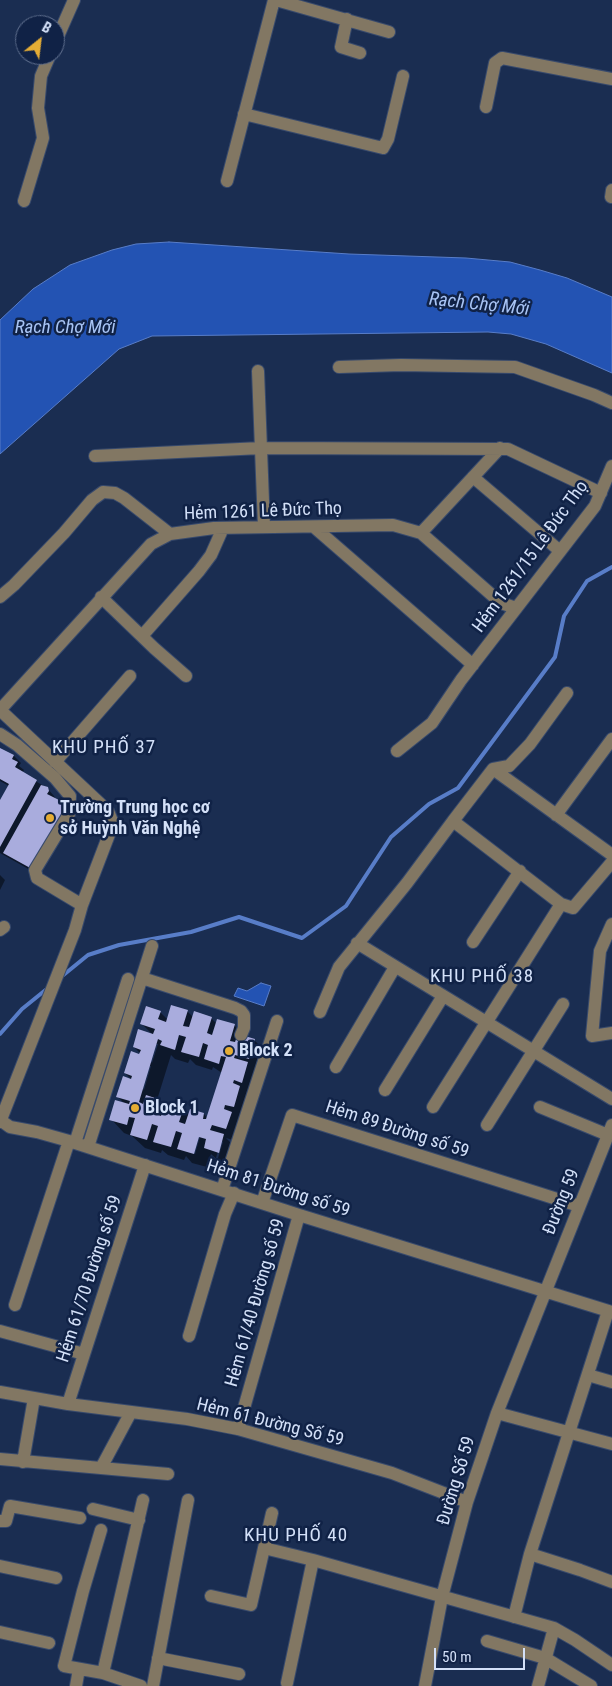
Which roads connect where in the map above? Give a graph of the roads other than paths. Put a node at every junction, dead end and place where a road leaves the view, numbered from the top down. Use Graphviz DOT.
graph roads {
  1 [pos="74,0"];
  2 [pos="275,0"];
  3 [pos="347,19"];
  4 [pos="65,20"];
  5 [pos="389,32"];
  6 [pos="360,53"];
  7 [pos="46,65"];
  8 [pos="403,76"];
  9 [pos="612,79"];
  10 [pos="486,107"];
  11 [pos="244,114"];
  12 [pos="226,181"];
  13 [pos="24,201"];
  14 [pos="339,367"];
  15 [pos="258,371"];
  16 [pos="612,403"];
  17 [pos="261,448"];
  18 [pos="500,448"];
  19 [pos="95,456"];
  20 [pos="612,466"];
  21 [pos="473,476"];
  22 [pos="602,493"];
  23 [pos="264,527"];
  24 [pos="314,527"];
  25 [pos="223,528"];
  26 [pos="421,533"];
  27 [pos="170,534"];
  28 [pos="560,551"];
  29 [pos="0,597"];
  30 [pos="101,597"];
  31 [pos="516,608"];
  32 [pos="142,636"];
  33 [pos="473,665"];
  34 [pos="130,676"];
  35 [pos="186,676"];
  36 [pos="568,692"];
  37 [pos="0,710"];
  38 [pos="0,734"];
  39 [pos="612,739"];
  40 [pos="397,751"];
  41 [pos="55,762"];
  42 [pos="492,769"];
  43 [pos="556,815"];
  44 [pos="453,821"];
  45 [pos="612,855"];
  46 [pos="612,862"];
  47 [pos="520,871"];
  48 [pos="561,904"];
  49 [pos="82,905"];
  50 [pos="612,924"];
  51 [pos="473,942"];
  52 [pos="357,943"];
  53 [pos="152,946"];
  54 [pos="394,967"];
  55 [pos="142,978"];
  56 [pos="128,979"];
  57 [pos="443,996"];
  58 [pos="563,1004"];
  59 [pos="320,1012"];
  60 [pos="276,1021"];
  61 [pos="486,1022"];
  62 [pos="612,1033"];
  63 [pos="241,1034"];
  64 [pos="534,1052"];
  65 [pos="336,1067"];
  66 [pos="385,1090"];
  67 [pos="612,1099"];
  68 [pos="540,1107"];
  69 [pos="432,1108"];
  70 [pos="0,1121"];
  71 [pos="487,1125"];
  72 [pos="610,1130"];
  73 [pos="72,1142"];
  74 [pos="88,1147"];
  75 [pos="146,1165"];
  76 [pos="228,1192"];
  77 [pos="262,1202"];
  78 [pos="579,1206"];
  79 [pos="299,1215"];
  80 [pos="545,1292"];
  81 [pos="16,1305"];
  82 [pos="610,1312"];
  83 [pos="0,1331"];
  84 [pos="189,1336"];
  85 [pos="84,1354"];
  86 [pos="588,1375"];
  87 [pos="612,1382"];
  88 [pos="0,1392"];
  89 [pos="34,1398"];
  90 [pos="68,1404"];
  91 [pos="132,1412"];
  92 [pos="497,1413"];
  93 [pos="238,1429"];
  94 [pos="570,1433"];
  95 [pos="612,1444"];
  96 [pos="0,1459"];
  97 [pos="24,1462"];
  98 [pos="102,1468"];
  99 [pos="168,1474"];
  100 [pos="143,1500"];
  101 [pos="188,1500"];
  102 [pos="467,1502"];
  103 [pos="93,1509"];
  104 [pos="272,1513"];
  105 [pos="80,1518"];
  106 [pos="0,1520"];
  107 [pos="139,1520"];
  108 [pos="101,1530"];
  109 [pos="264,1548"];
  110 [pos="530,1554"];
  111 [pos="313,1560"];
  112 [pos="0,1566"];
  113 [pos="56,1578"];
  114 [pos="612,1582"];
  115 [pos="211,1596"];
  116 [pos="442,1597"];
  117 [pos="514,1617"];
  118 [pos="554,1628"];
  119 [pos="0,1632"];
  120 [pos="487,1641"];
  121 [pos="49,1643"];
  122 [pos="158,1658"];
  123 [pos="546,1658"];
  124 [pos="612,1665"];
  125 [pos="79,1669"];
  126 [pos="103,1674"];
  127 [pos="238,1674"];
  128 [pos="287,1683"];
  129 [pos="76,1686"];
  130 [pos="141,1686"];
  131 [pos="153,1686"];
  132 [pos="425,1686"];
  133 [pos="538,1686"];
  134 [pos="592,1686"];
  1 -- 4 [label="street"];
  2 -- 3 [label="street"];
  2 -- 11 [label="street"];
  3 -- 5 [label="street"];
  3 -- 6 [label="street"];
  7 -- 13 [label="street"];
  8 -- 11 [label="street"];
  9 -- 10 [label="street"];
  11 -- 12 [label="street"];
  14 -- 16 [label="street"];
  15 -- 17 [label="street"];
  17 -- 18 [label="street"];
  17 -- 19 [label="street"];
  17 -- 23 [label="street"];
  18 -- 21 [label="street"];
  18 -- 22 [label="street"];
  20 -- 22 [label="street, Hẻm 1261/15 Lê Đức Thọ"];
  21 -- 26 [label="street"];
  21 -- 28 [label="street"];
  22 -- 28 [label="street, Hẻm 1261/15 Lê Đức Thọ"];
  23 -- 24 [label="street, Hẻm 1261 Lê Đức Thọ"];
  23 -- 25 [label="street, Hẻm 1261 Lê Đức Thọ"];
  24 -- 26 [label="street, Hẻm 1261 Lê Đức Thọ"];
  24 -- 33 [label="street"];
  25 -- 27 [label="street, Hẻm 1261 Lê Đức Thọ"];
  25 -- 32 [label="street"];
  26 -- 31 [label="street, Hẻm 1261 Lê Đức Thọ"];
  27 -- 29 [label="street"];
  27 -- 30 [label="street, Hẻm 1261 Lê Đức Thọ"];
  28 -- 31 [label="street, Hẻm 1261/15 Lê Đức Thọ"];
  30 -- 32 [label="street"];
  30 -- 37 [label="street, Hẻm 1261 Lê Đức Thọ"];
  31 -- 33 [label="street, Hẻm 1261/15 Lê Đức Thọ"];
  32 -- 35 [label="street"];
  33 -- 40 [label="street, Hẻm 1261/15 Lê Đức Thọ"];
  34 -- 41 [label="street"];
  36 -- 42 [label="street"];
  37 -- 41 [label="street"];
  38 -- 49 [label="street"];
  39 -- 43 [label="street"];
  41 -- 49 [label="street"];
  42 -- 43 [label="street"];
  42 -- 44 [label="street"];
  43 -- 45 [label="street"];
  44 -- 47 [label="street"];
  44 -- 52 [label="street"];
  46 -- 48 [label="street"];
  47 -- 48 [label="street"];
  47 -- 51 [label="street"];
  48 -- 61 [label="street"];
  49 -- 70 [label="street"];
  50 -- 62 [label="street"];
  52 -- 54 [label="street"];
  52 -- 59 [label="street"];
  53 -- 55 [label="street"];
  54 -- 57 [label="street"];
  54 -- 65 [label="street"];
  55 -- 63 [label="street"];
  55 -- 74 [label="street"];
  56 -- 73 [label="street"];
  57 -- 61 [label="street"];
  57 -- 66 [label="street"];
  58 -- 64 [label="street"];
  60 -- 76 [label="street"];
  61 -- 64 [label="street"];
  61 -- 69 [label="street"];
  64 -- 67 [label="street"];
  64 -- 71 [label="street"];
  68 -- 72 [label="street"];
  70 -- 73 [label="street, Hẻm 81 Đường số 59"];
  72 -- 78 [label="street, Đường 59"];
  73 -- 74 [label="street, Hẻm 81 Đường số 59"];
  73 -- 81 [label="street"];
  74 -- 75 [label="street, Hẻm 81 Đường số 59"];
  75 -- 76 [label="street, Hẻm 81 Đường số 59"];
  75 -- 85 [label="street, Hẻm 61/70 Đường số 59"];
  76 -- 77 [label="street, Hẻm 81 Đường số 59"];
  76 -- 84 [label="street"];
  77 -- 78 [label="street, Hẻm 89 Đường số 59"];
  77 -- 79 [label="street, Hẻm 81 Đường số 59"];
  78 -- 80 [label="street, Đường 59"];
  79 -- 80 [label="street, Hẻm 81 Đường số 59"];
  79 -- 93 [label="street, Hẻm 61/40 Đường số 59"];
  80 -- 82 [label="street, Hẻm 81 Đường số 59"];
  80 -- 92 [label="street, Đường Số 59"];
  82 -- 86 [label="street"];
  83 -- 85 [label="street"];
  85 -- 90 [label="street, Hẻm 61/70 Đường số 59"];
  86 -- 87 [label="street"];
  86 -- 94 [label="street"];
  88 -- 89 [label="street, Hẻm 61 Đường Số 59"];
  89 -- 90 [label="street, Hẻm 61 Đường Số 59"];
  89 -- 97 [label="street"];
  90 -- 91 [label="street, Hẻm 61 Đường Số 59"];
  91 -- 93 [label="street, Hẻm 61 Đường Số 59"];
  91 -- 98 [label="street"];
  92 -- 94 [label="street"];
  92 -- 102 [label="street, Đường Số 59"];
  93 -- 102 [label="street, Hẻm 61 Đường Số 59"];
  94 -- 95 [label="street"];
  94 -- 110 [label="street"];
  96 -- 97 [label="street"];
  97 -- 98 [label="street"];
  98 -- 99 [label="street"];
  100 -- 107 [label="street"];
  101 -- 122 [label="street"];
  102 -- 116 [label="street, Đường Số 59"];
  103 -- 107 [label="street"];
  104 -- 109 [label="street"];
  105 -- 106 [label="street"];
  107 -- 126 [label="street"];
  108 -- 125 [label="street"];
  109 -- 111 [label="street"];
  109 -- 115 [label="street"];
  110 -- 114 [label="street"];
  110 -- 117 [label="street"];
  111 -- 116 [label="street"];
  111 -- 128 [label="street"];
  112 -- 113 [label="street"];
  116 -- 117 [label="street"];
  116 -- 132 [label="street, Đường Số 59"];
  117 -- 118 [label="street"];
  118 -- 123 [label="street"];
  118 -- 124 [label="street"];
  119 -- 121 [label="street"];
  120 -- 123 [label="street"];
  122 -- 127 [label="street"];
  122 -- 131 [label="street"];
  123 -- 133 [label="street"];
  123 -- 134 [label="street"];
  125 -- 126 [label="street"];
  125 -- 129 [label="street"];
  126 -- 130 [label="street"];
}
